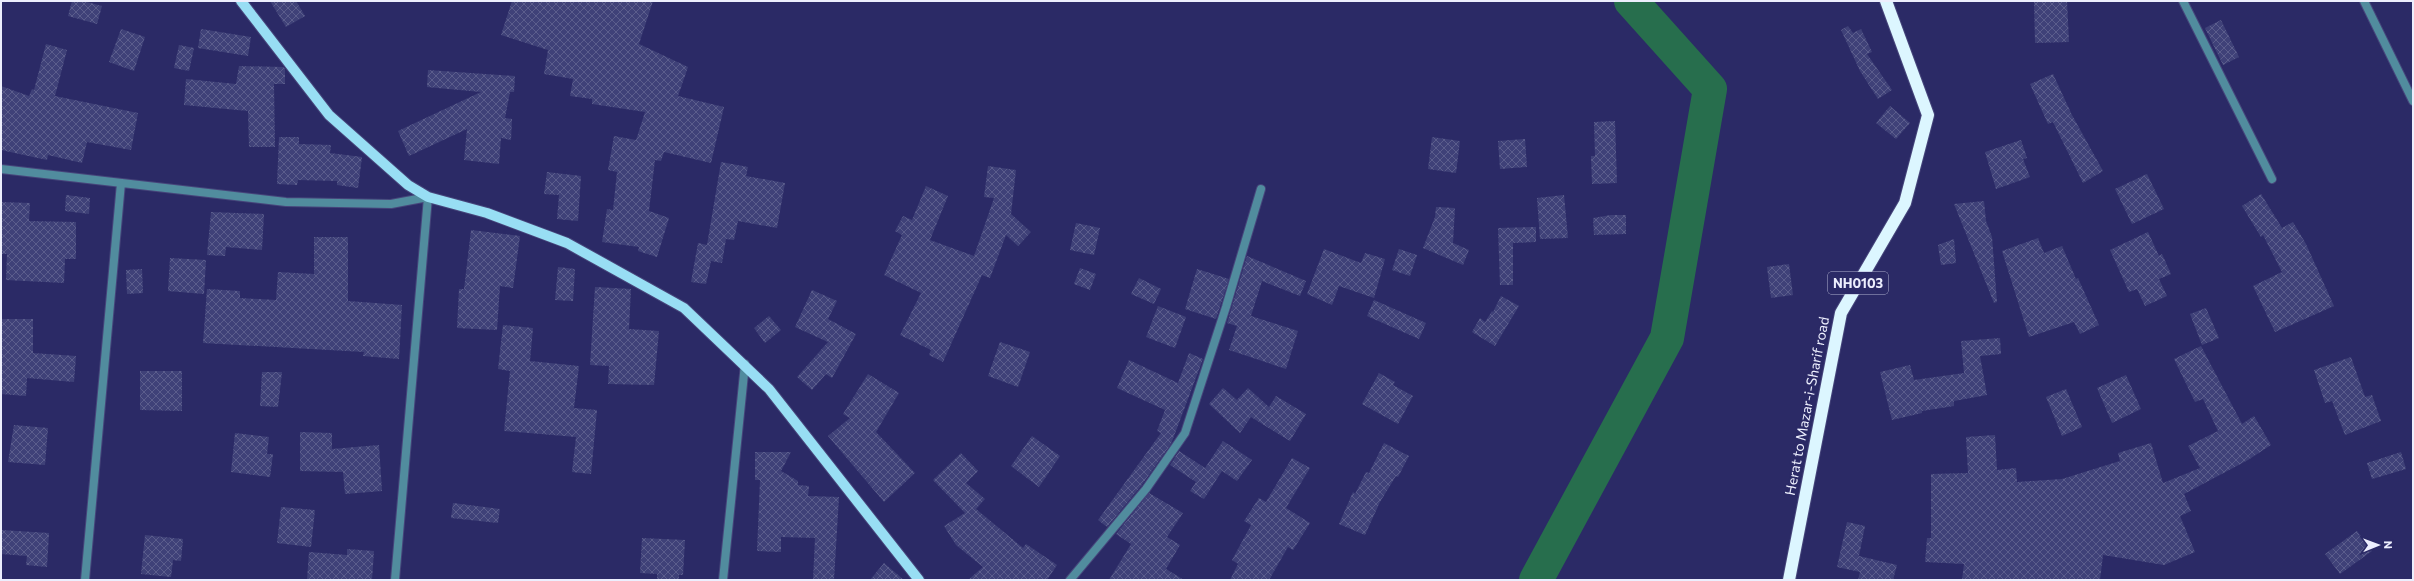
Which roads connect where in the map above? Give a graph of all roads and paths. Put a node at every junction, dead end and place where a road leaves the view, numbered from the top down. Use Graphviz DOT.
graph roads {
  1 [pos="242,1"];
  2 [pos="1886,1"];
  3 [pos="2183,1"];
  4 [pos="2364,1"];
  5 [pos="2413,101"];
  6 [pos="1,169"];
  7 [pos="2272,179"];
  8 [pos="121,183"];
  9 [pos="1261,189"];
  10 [pos="428,197"];
  11 [pos="745,364"];
  12 [pos="84,580"];
  13 [pos="395,580"];
  14 [pos="723,580"];
  15 [pos="919,580"];
  16 [pos="1070,580"];
  17 [pos="1789,580"];
  1 -- 10 [label="main road"];
  2 -- 17 [label="highway, Herat to Mazar-i-Sharif road / NH0103"];
  3 -- 7 [label="street"];
  4 -- 5 [label="street"];
  6 -- 8 [label="street"];
  8 -- 10 [label="street"];
  8 -- 12 [label="street"];
  9 -- 16 [label="street"];
  10 -- 11 [label="main road"];
  10 -- 13 [label="street"];
  11 -- 14 [label="street"];
  11 -- 15 [label="main road"];
}
